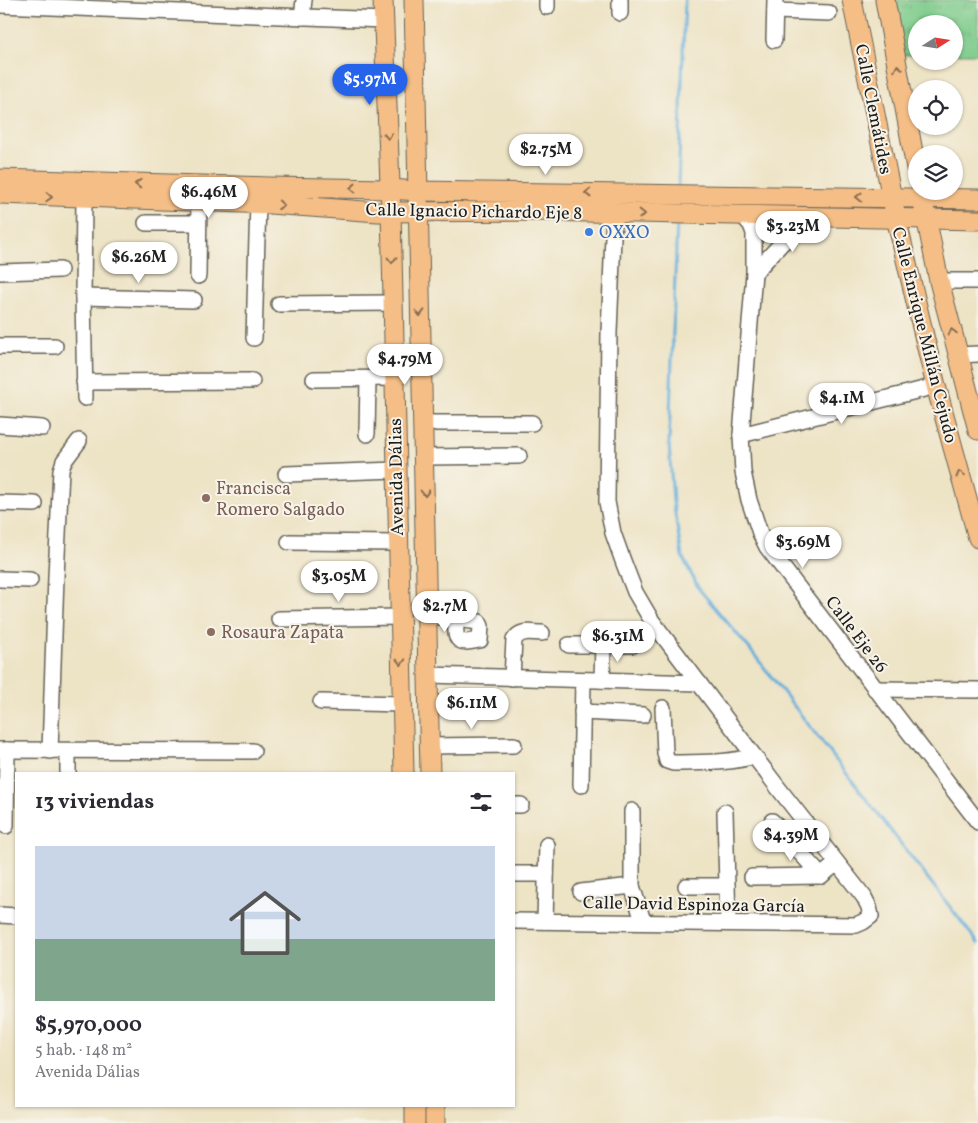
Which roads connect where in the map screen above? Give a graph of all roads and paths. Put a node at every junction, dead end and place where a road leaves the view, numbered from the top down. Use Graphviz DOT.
graph roads {
  1 [pos="304,0"];
  2 [pos="383,0"];
  3 [pos="414,0"];
  4 [pos="852,0"];
  5 [pos="885,0"];
  6 [pos="18,3"];
  7 [pos="88,4"];
  8 [pos="0,5"];
  9 [pos="775,5"];
  10 [pos="806,6"];
  11 [pos="225,7"];
  12 [pos="829,13"];
  13 [pos="302,17"];
  14 [pos="384,20"];
  15 [pos="774,40"];
  16 [pos="912,145"];
  17 [pos="0,179"];
  18 [pos="390,188"];
  19 [pos="419,191"];
  20 [pos="0,194"];
  21 [pos="908,196"];
  22 [pos="84,198"];
  23 [pos="892,198"];
  24 [pos="963,198"];
  25 [pos="978,199"];
  26 [pos="922,200"];
  27 [pos="198,201"];
  28 [pos="536,202"];
  29 [pos="258,203"];
  30 [pos="391,211"];
  31 [pos="418,211"];
  32 [pos="614,213"];
  33 [pos="742,215"];
  34 [pos="816,216"];
  35 [pos="896,218"];
  36 [pos="926,218"];
  37 [pos="978,220"];
  38 [pos="146,223"];
  39 [pos="198,223"];
  40 [pos="60,270"];
  41 [pos="0,272"];
  42 [pos="754,273"];
  43 [pos="198,276"];
  44 [pos="939,281"];
  45 [pos="978,281"];
  46 [pos="82,297"];
  47 [pos="194,300"];
  48 [pos="392,302"];
  49 [pos="279,304"];
  50 [pos="254,338"];
  51 [pos="0,346"];
  52 [pos="55,346"];
  53 [pos="394,351"];
  54 [pos="421,352"];
  55 [pos="978,354"];
  56 [pos="958,355"];
  57 [pos="394,378"];
  58 [pos="314,379"];
  59 [pos="368,379"];
  60 [pos="252,381"];
  61 [pos="84,382"];
  62 [pos="936,386"];
  63 [pos="85,398"];
  64 [pos="423,423"];
  65 [pos="532,423"];
  66 [pos="0,426"];
  67 [pos="42,428"];
  68 [pos="978,430"];
  69 [pos="367,434"];
  70 [pos="741,435"];
  71 [pos="79,441"];
  72 [pos="519,456"];
  73 [pos="424,457"];
  74 [pos="396,470"];
  75 [pos="286,474"];
  76 [pos="0,503"];
  77 [pos="35,504"];
  78 [pos="978,538"];
  79 [pos="289,542"];
  80 [pos="398,552"];
  81 [pos="426,560"];
  82 [pos="0,579"];
  83 [pos="30,580"];
  84 [pos="427,614"];
  85 [pos="400,617"];
  86 [pos="279,619"];
  87 [pos="456,620"];
  88 [pos="542,633"];
  89 [pos="569,645"];
  90 [pos="603,645"];
  91 [pos="633,645"];
  92 [pos="428,675"];
  93 [pos="512,678"];
  94 [pos="583,680"];
  95 [pos="602,680"];
  96 [pos="699,683"];
  97 [pos="875,689"];
  98 [pos="978,690"];
  99 [pos="321,702"];
  100 [pos="402,704"];
  101 [pos="663,708"];
  102 [pos="582,712"];
  103 [pos="643,715"];
  104 [pos="514,745"];
  105 [pos="430,746"];
  106 [pos="3,750"];
  107 [pos="50,751"];
  108 [pos="68,751"];
  109 [pos="253,751"];
  110 [pos="754,756"];
  111 [pos="3,769"];
  112 [pos="68,772"];
  113 [pos="404,772"];
  114 [pos="430,772"];
  115 [pos="581,785"];
  116 [pos="971,804"];
  117 [pos="632,811"];
  118 [pos="725,812"];
  119 [pos="772,821"];
  120 [pos="978,822"];
  121 [pos="6,826"];
  122 [pos="547,845"];
  123 [pos="837,863"];
  124 [pos="515,874"];
  125 [pos="546,874"];
  126 [pos="821,876"];
  127 [pos="752,877"];
  128 [pos="632,886"];
  129 [pos="686,886"];
  130 [pos="727,886"];
  131 [pos="581,892"];
  132 [pos="0,915"];
  133 [pos="15,916"];
  134 [pos="515,921"];
  135 [pos="545,921"];
  136 [pos="643,921"];
  137 [pos="728,922"];
  138 [pos="415,1107"];
  139 [pos="435,1107"];
  140 [pos="415,1123"];
  141 [pos="435,1123"];
  1 -- 13 [label="street"];
  2 -- 14 [label="main road, Avenida Dálias"];
  3 -- 19 [label="main road, Avenida Dálias"];
  4 -- 23 [label="main road, Calle Clemátides"];
  16 -- 5 [label="main road, Calle Clemátides, one-way"];
  6 -- 7 [label="street"];
  6 -- 8 [label="street"];
  7 -- 11 [label="street"];
  9 -- 10 [label="street"];
  9 -- 15 [label="street"];
  10 -- 12 [label="street"];
  11 -- 13 [label="street"];
  13 -- 14 [label="street"];
  14 -- 18 [label="main road, Avenida Dálias, one-way"];
  18 -- 17 [label="main road, Calle Ignacio Pichardo Eje 8, one-way"];
  18 -- 19 [label="main road, Calle Ignacio Pichardo Eje 8"];
  18 -- 30 [label="main road, Avenida Dálias"];
  19 -- 28 [label="main road, Calle Ignacio Pichardo Eje 8"];
  19 -- 31 [label="main road, Avenida Dálias"];
  20 -- 22 [label="main road, Calle Ignacio Pichardo Eje 8, one-way"];
  21 -- 23 [label="main road, Calle Ignacio Pichardo Eje 8"];
  22 -- 27 [label="main road, Calle Ignacio Pichardo Eje 8"];
  22 -- 46 [label="street"];
  23 -- 28 [label="main road, Calle Ignacio Pichardo Eje 8, one-way"];
  23 -- 35 [label="main road, Calle Clemátides"];
  24 -- 25 [label="main road, Calle Ignacio Pichardo Eje 8"];
  26 -- 36 [label="main road"];
  27 -- 29 [label="main road, Calle Ignacio Pichardo Eje 8"];
  27 -- 39 [label="street"];
  28 -- 31 [label="main road, Calle Ignacio Pichardo Eje 8"];
  28 -- 32 [label="main road, Calle Ignacio Pichardo Eje 8"];
  29 -- 30 [label="main road, Calle Ignacio Pichardo Eje 8, one-way"];
  29 -- 50 [label="street"];
  30 -- 31 [label="main road, Calle Ignacio Pichardo Eje 8"];
  30 -- 48 [label="main road, Avenida Dálias, one-way"];
  31 -- 54 [label="main road, Avenida Dálias, one-way"];
  32 -- 33 [label="main road, Calle Ignacio Pichardo Eje 8, one-way"];
  32 -- 96 [label="street"];
  33 -- 34 [label="main road, Calle Ignacio Pichardo Eje 8"];
  33 -- 42 [label="street, Calle Eje 26"];
  34 -- 35 [label="main road, Calle Ignacio Pichardo Eje 8"];
  34 -- 42 [label="street"];
  35 -- 36 [label="main road, Calle Ignacio Pichardo Eje 8"];
  35 -- 62 [label="main road, Calle Enrique Millán Cejudo"];
  36 -- 37 [label="main road, Calle Ignacio Pichardo Eje 8"];
  36 -- 44 [label="main road, Calle Enrique Millán Cejudo"];
  38 -- 39 [label="street"];
  39 -- 43 [label="street"];
  40 -- 41 [label="street"];
  42 -- 70 [label="street, Calle Eje 26"];
  44 -- 45 [label="street"];
  56 -- 44 [label="main road, Calle Enrique Millán Cejudo, one-way"];
  46 -- 47 [label="street"];
  46 -- 61 [label="street"];
  48 -- 49 [label="street"];
  48 -- 53 [label="main road, Avenida Dálias"];
  51 -- 52 [label="street"];
  53 -- 54 [label="main road"];
  53 -- 57 [label="main road, Avenida Dálias"];
  54 -- 64 [label="main road, Avenida Dálias"];
  55 -- 56 [label="street"];
  56 -- 68 [label="main road, Calle Enrique Millán Cejudo"];
  57 -- 59 [label="street"];
  57 -- 74 [label="main road, Avenida Dálias"];
  58 -- 59 [label="street"];
  59 -- 69 [label="street"];
  60 -- 61 [label="street"];
  61 -- 63 [label="street"];
  62 -- 70 [label="street"];
  78 -- 62 [label="main road, Calle Enrique Millán Cejudo, one-way"];
  64 -- 65 [label="street"];
  64 -- 73 [label="main road, Avenida Dálias"];
  66 -- 67 [label="street"];
  70 -- 97 [label="street, Calle Eje 26"];
  71 -- 107 [label="street"];
  72 -- 73 [label="street"];
  73 -- 81 [label="main road, Avenida Dálias, one-way"];
  74 -- 75 [label="street"];
  74 -- 80 [label="main road, Avenida Dálias"];
  76 -- 77 [label="street"];
  79 -- 80 [label="street"];
  80 -- 81 [label="main road"];
  80 -- 85 [label="main road, Avenida Dálias"];
  81 -- 84 [label="main road, Avenida Dálias"];
  82 -- 83 [label="street"];
  84 -- 87 [label="street"];
  84 -- 92 [label="main road, Avenida Dálias"];
  85 -- 86 [label="street"];
  85 -- 100 [label="main road, Avenida Dálias, one-way"];
  88 -- 93 [label="street"];
  89 -- 90 [label="street"];
  90 -- 91 [label="street"];
  90 -- 95 [label="street"];
  92 -- 93 [label="street"];
  92 -- 105 [label="main road, Avenida Dálias"];
  93 -- 94 [label="street"];
  94 -- 95 [label="street"];
  94 -- 102 [label="street"];
  95 -- 96 [label="street"];
  96 -- 110 [label="street"];
  97 -- 98 [label="street"];
  97 -- 116 [label="street, Calle Eje 26"];
  99 -- 100 [label="street"];
  100 -- 113 [label="main road, Avenida Dálias"];
  101 -- 110 [label="street"];
  102 -- 103 [label="street"];
  102 -- 115 [label="street"];
  104 -- 105 [label="street"];
  105 -- 114 [label="main road, Avenida Dálias"];
  106 -- 107 [label="street"];
  106 -- 111 [label="street"];
  107 -- 108 [label="street"];
  108 -- 109 [label="street"];
  108 -- 112 [label="street"];
  110 -- 123 [label="street"];
  111 -- 121 [label="street"];
  116 -- 120 [label="street, Calle Eje 26"];
  117 -- 128 [label="street"];
  118 -- 130 [label="street"];
  119 -- 126 [label="street"];
  122 -- 125 [label="street"];
  123 -- 126 [label="street"];
  123 -- 137 [label="street, Calle David Espinoza García"];
  124 -- 125 [label="street"];
  125 -- 135 [label="street"];
  126 -- 127 [label="street"];
  128 -- 131 [label="street"];
  128 -- 136 [label="street"];
  129 -- 130 [label="street"];
  130 -- 137 [label="street"];
  132 -- 133 [label="street"];
  134 -- 135 [label="street, Calle David Espinoza García"];
  135 -- 136 [label="street, Calle David Espinoza García"];
  136 -- 137 [label="street, Calle David Espinoza García"];
  138 -- 140 [label="main road"];
  139 -- 141 [label="main road"];
}
